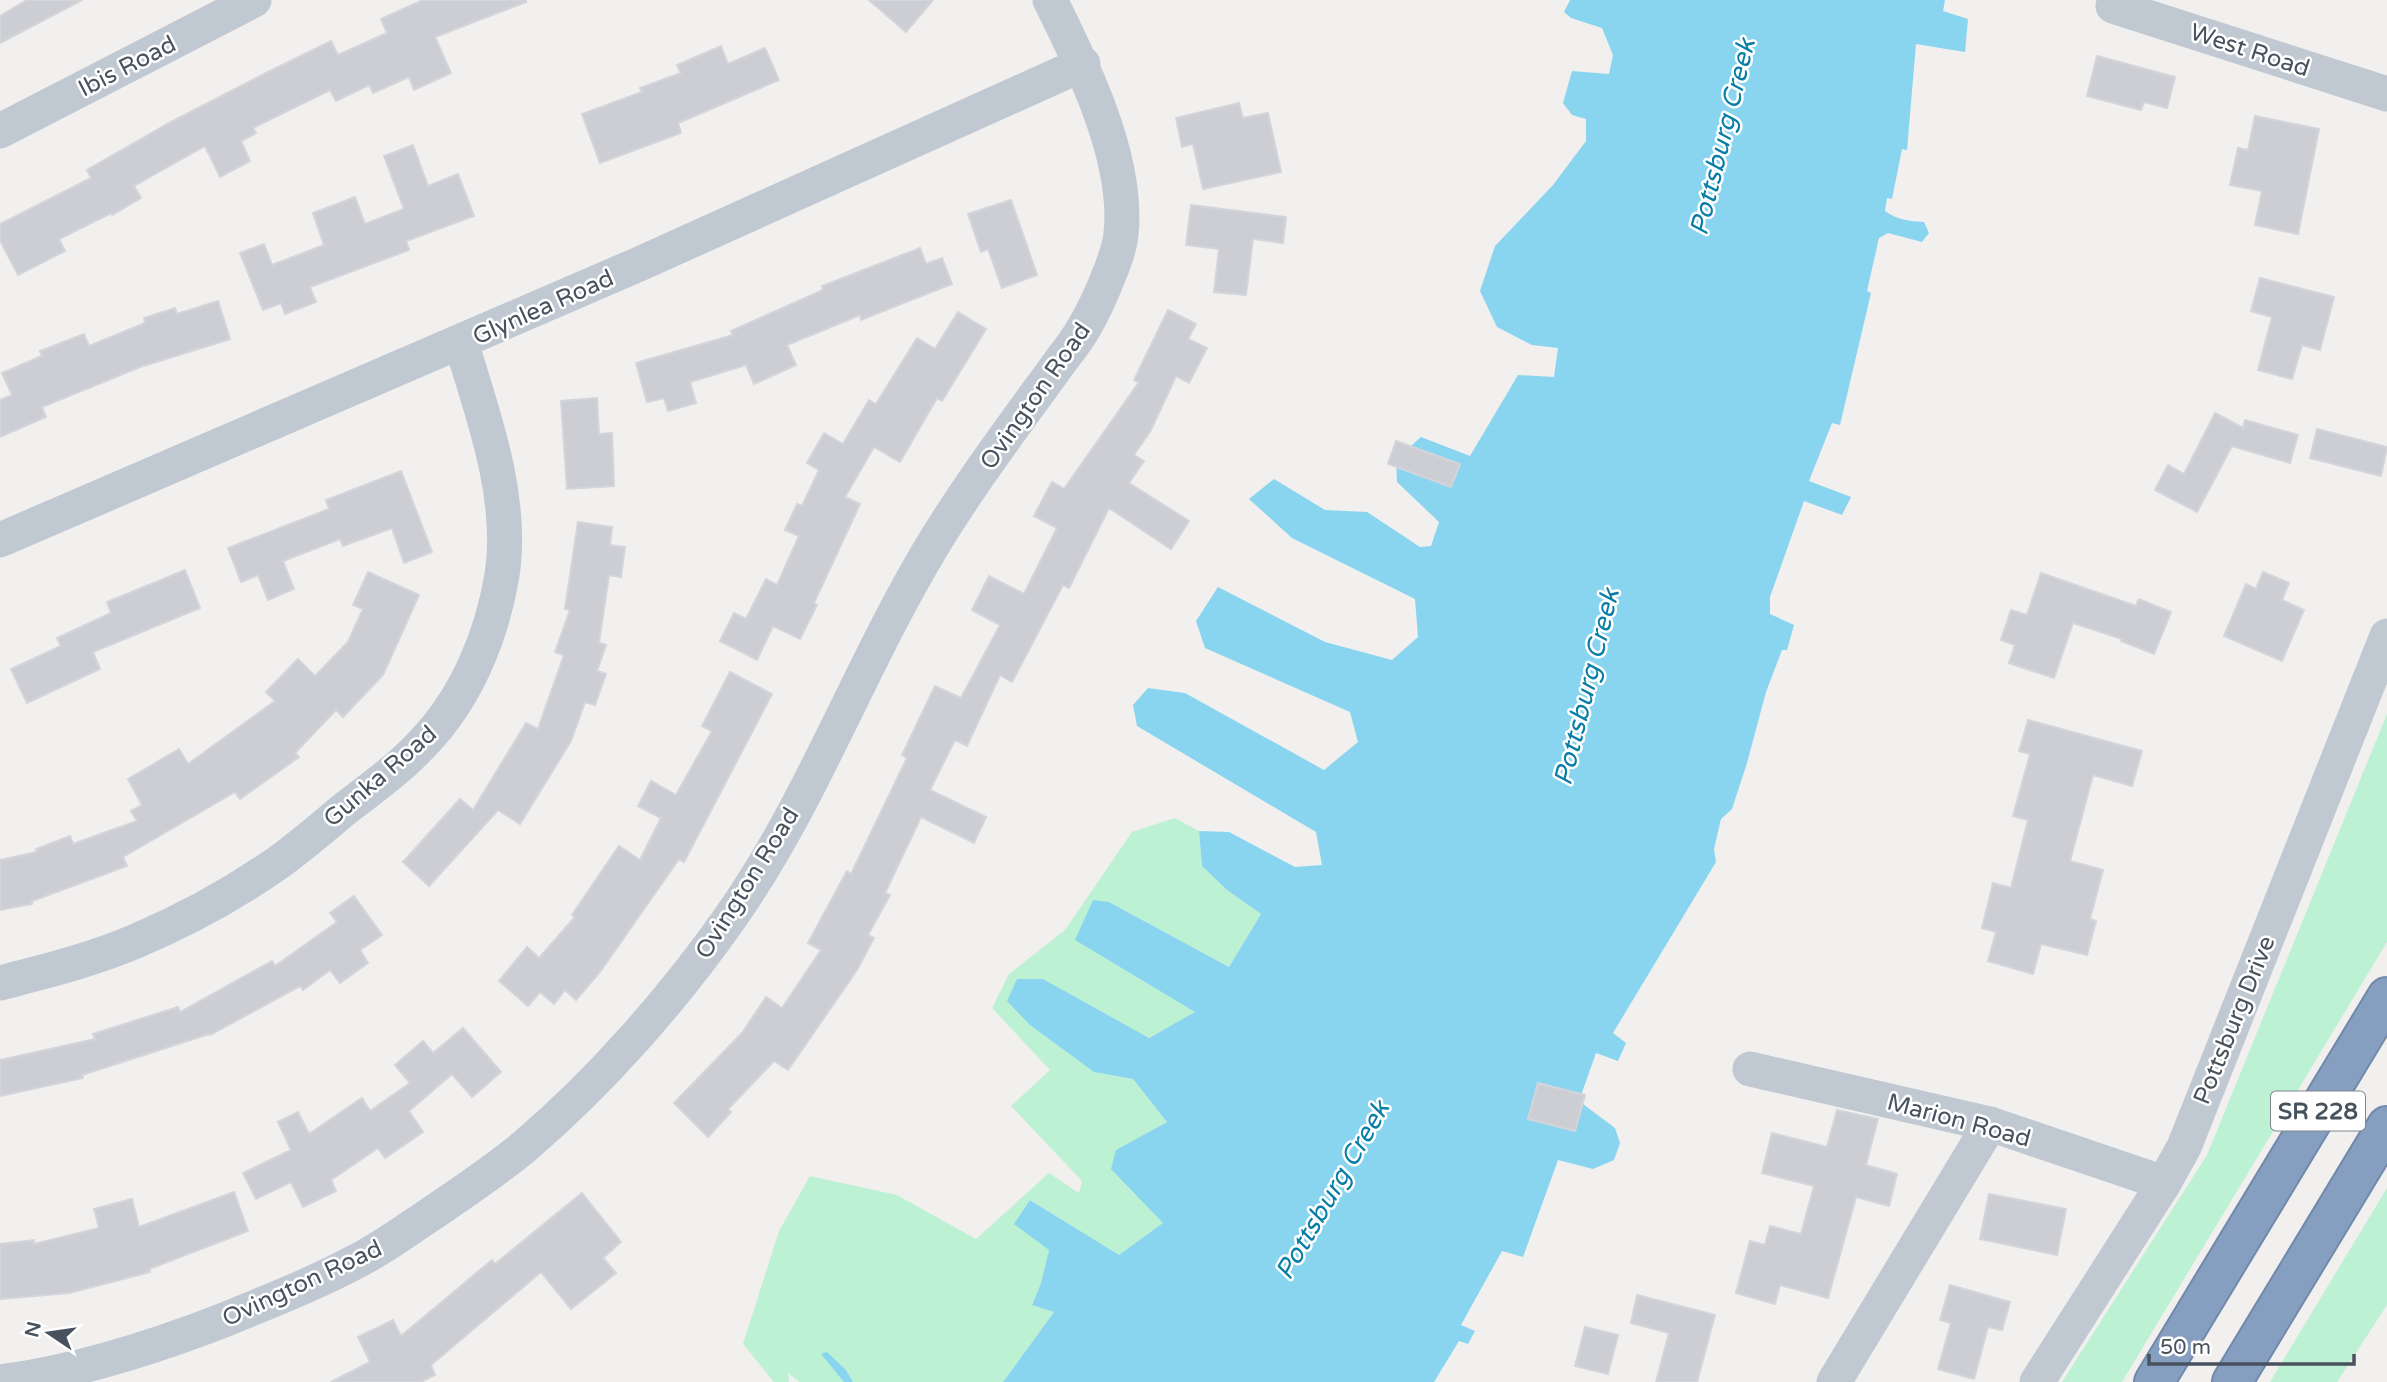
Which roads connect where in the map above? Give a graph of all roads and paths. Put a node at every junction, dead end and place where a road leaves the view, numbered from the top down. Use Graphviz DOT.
graph roads {
  1 [pos="254,0"];
  2 [pos="1050,0"];
  3 [pos="2113,6"];
  4 [pos="1083,64"];
  5 [pos="2387,94"];
  6 [pos="0,131"];
  7 [pos="461,342"];
  8 [pos="0,540"];
  9 [pos="2387,635"];
  10 [pos="0,983"];
  11 [pos="2387,997"];
  12 [pos="1750,1069"];
  13 [pos="1990,1124"];
  14 [pos="2387,1126"];
  15 [pos="2164,1183"];
  16 [pos="0,1382"];
  17 [pos="1834,1382"];
  18 [pos="2037,1382"];
  19 [pos="2154,1382"];
  20 [pos="2232,1382"];
  1 -- 6 [label="street, Ibis Road"];
  2 -- 4 [label="street, Ovington Road"];
  3 -- 5 [label="street, West Road"];
  4 -- 7 [label="street, Glynlea Road"];
  4 -- 16 [label="street, Ovington Road"];
  7 -- 8 [label="street, Glynlea Road"];
  7 -- 10 [label="street, Gunka Road"];
  9 -- 15 [label="street, Pottsburg Drive"];
  11 -- 19 [label="highway, SR 228"];
  12 -- 13 [label="street, Marion Road"];
  13 -- 15 [label="street, Marion Road"];
  13 -- 17 [label="street"];
  14 -- 20 [label="highway, SR 228"];
  15 -- 18 [label="street, Pottsburg Drive"];
}
